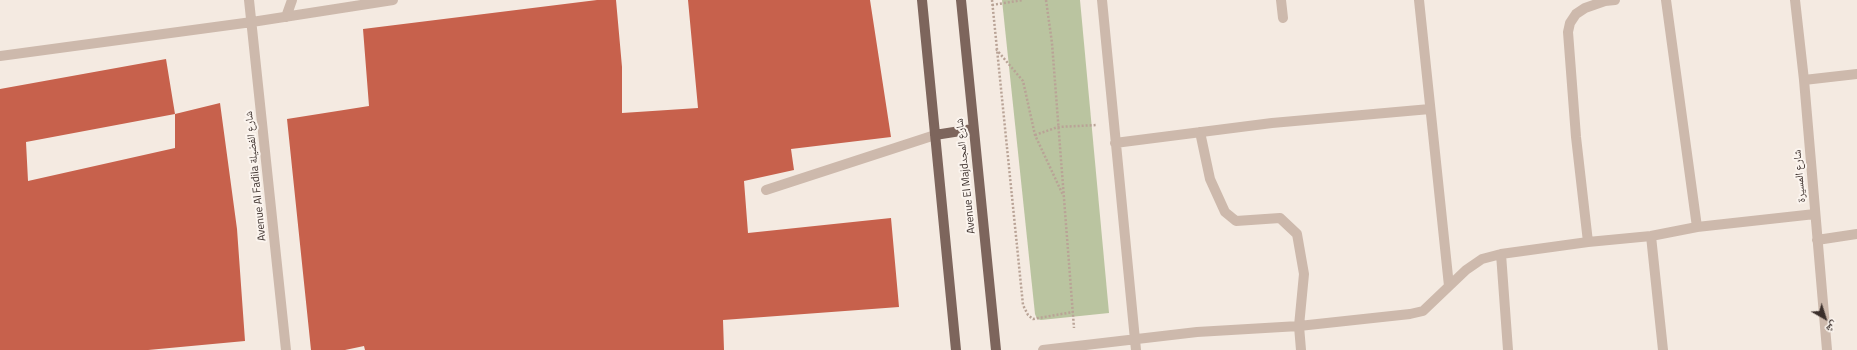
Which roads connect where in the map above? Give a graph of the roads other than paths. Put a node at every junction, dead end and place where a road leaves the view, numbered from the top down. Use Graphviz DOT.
graph roads {
  1 [pos="249,0"];
  2 [pos="292,0"];
  3 [pos="393,0"];
  4 [pos="922,0"];
  5 [pos="960,0"];
  6 [pos="1102,0"];
  7 [pos="1281,0"];
  8 [pos="1419,0"];
  9 [pos="1615,0"];
  10 [pos="1666,0"];
  11 [pos="1795,0"];
  12 [pos="286,16"];
  13 [pos="1283,18"];
  14 [pos="252,22"];
  15 [pos="0,56"];
  16 [pos="1857,74"];
  17 [pos="1804,80"];
  18 [pos="1430,109"];
  19 [pos="974,130"];
  20 [pos="1200,132"];
  21 [pos="935,135"];
  22 [pos="1115,143"];
  23 [pos="766,190"];
  24 [pos="1815,214"];
  25 [pos="1697,227"];
  26 [pos="1857,234"];
  27 [pos="1651,236"];
  28 [pos="1817,240"];
  29 [pos="1588,242"];
  30 [pos="1501,254"];
  31 [pos="1449,286"];
  32 [pos="1299,326"];
  33 [pos="1135,338"];
  34 [pos="286,350"];
  35 [pos="956,350"];
  36 [pos="996,350"];
  37 [pos="1043,350"];
  38 [pos="1136,350"];
  39 [pos="1301,350"];
  40 [pos="1508,350"];
  41 [pos="1663,350"];
  42 [pos="1827,350"];
  1 -- 14 [label="street, Avenue Al Fadila شارع الفضيلة"];
  2 -- 12 [label="street"];
  3 -- 12 [label="street"];
  4 -- 21 [label="main road"];
  5 -- 19 [label="main road, Avenue El Majdشارع المجد"];
  6 -- 22 [label="street"];
  7 -- 13 [label="street"];
  8 -- 18 [label="street"];
  9 -- 29 [label="street"];
  10 -- 25 [label="street"];
  11 -- 17 [label="street, شارع المسيرة"];
  12 -- 14 [label="street"];
  14 -- 15 [label="street"];
  14 -- 34 [label="street, Avenue Al Fadila شارع الفضيلة"];
  16 -- 17 [label="street"];
  17 -- 24 [label="street, شارع المسيرة"];
  18 -- 20 [label="street"];
  18 -- 31 [label="street"];
  19 -- 21 [label="main road"];
  19 -- 36 [label="main road, Avenue El Majdشارع المجد"];
  20 -- 22 [label="street"];
  20 -- 32 [label="street"];
  21 -- 23 [label="street"];
  21 -- 35 [label="main road"];
  22 -- 33 [label="street"];
  24 -- 25 [label="street"];
  24 -- 28 [label="street, شارع المسيرة"];
  25 -- 27 [label="street"];
  26 -- 28 [label="street"];
  27 -- 29 [label="street"];
  27 -- 41 [label="street"];
  28 -- 42 [label="street, شارع المسيرة"];
  29 -- 30 [label="street"];
  30 -- 31 [label="street"];
  30 -- 40 [label="street"];
  31 -- 32 [label="street"];
  32 -- 33 [label="street"];
  32 -- 39 [label="street"];
  33 -- 37 [label="street"];
  33 -- 38 [label="street"];
}
